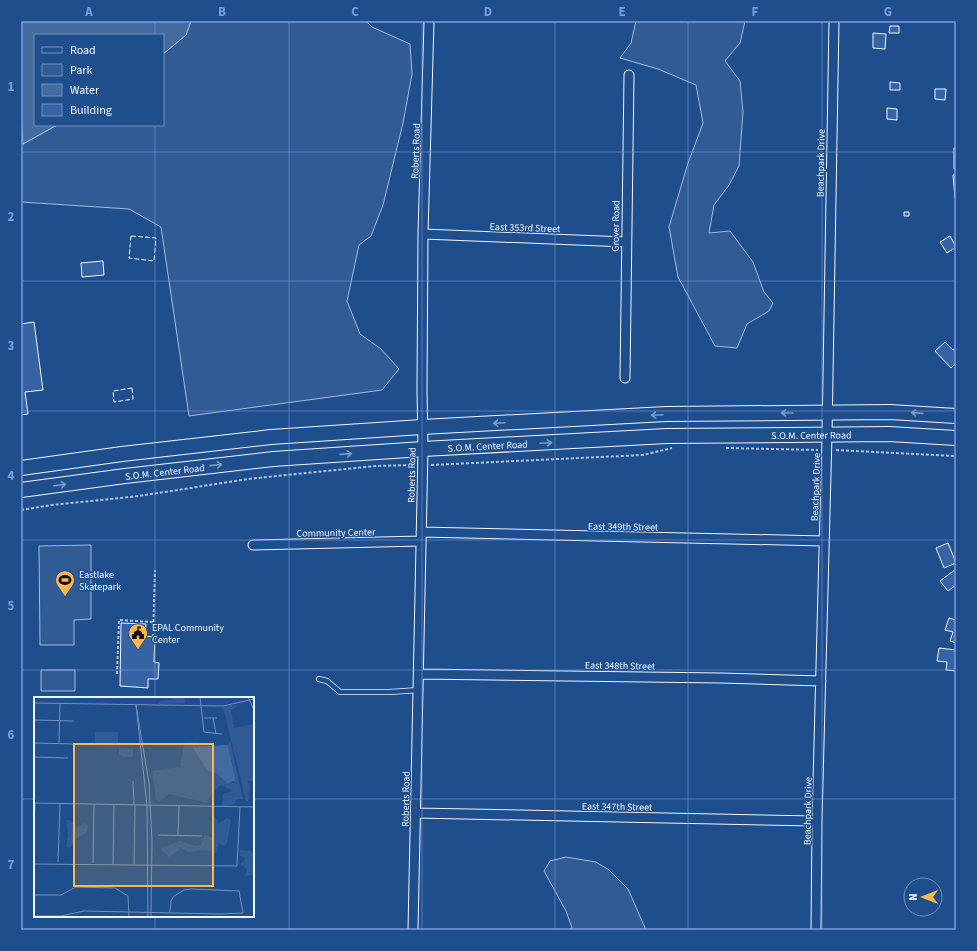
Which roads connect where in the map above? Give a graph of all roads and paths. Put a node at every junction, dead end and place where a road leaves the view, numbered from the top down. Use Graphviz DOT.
graph roads {
  1 [pos="429,21"];
  2 [pos="834,21"];
  3 [pos="629,75"];
  4 [pos="423,234"];
  5 [pos="626,242"];
  6 [pos="625,378"];
  7 [pos="827,413"];
  8 [pos="956,416"];
  9 [pos="422,427"];
  10 [pos="828,435"];
  11 [pos="956,438"];
  12 [pos="674,448"];
  13 [pos="720,448"];
  14 [pos="423,449"];
  15 [pos="817,450"];
  16 [pos="836,450"];
  17 [pos="956,456"];
  18 [pos="415,465"];
  19 [pos="433,465"];
  20 [pos="21,468"];
  21 [pos="21,490"];
  22 [pos="21,510"];
  23 [pos="421,537"];
  24 [pos="824,541"];
  25 [pos="253,545"];
  26 [pos="155,570"];
  27 [pos="153,622"];
  28 [pos="153,628"];
  29 [pos="198,631"];
  30 [pos="152,637"];
  31 [pos="117,674"];
  32 [pos="419,674"];
  33 [pos="319,679"];
  34 [pos="821,681"];
  35 [pos="418,690"];
  36 [pos="416,813"];
  37 [pos="817,821"];
  38 [pos="413,930"];
  39 [pos="816,930"];
  1 -- 4 [label="street, Roberts Road"];
  2 -- 7 [label="street, Beachpark Drive"];
  3 -- 5 [label="street, Grover Road"];
  4 -- 5 [label="street, East 353rd Street"];
  4 -- 9 [label="street, Roberts Road"];
  5 -- 6 [label="street, Grover Road"];
  8 -- 7 [label="main road, one-way"];
  7 -- 9 [label="main road, one-way"];
  7 -- 10 [label="street, Beachpark Drive"];
  9 -- 14 [label="street, Roberts Road"];
  9 -- 20 [label="main road"];
  10 -- 11 [label="main road, S.O.M. Center Road"];
  14 -- 10 [label="main road, S.O.M. Center Road, one-way"];
  10 -- 24 [label="street, Beachpark Drive"];
  12 -- 19 [label="path"];
  13 -- 15 [label="path"];
  21 -- 14 [label="main road, S.O.M. Center Road, one-way"];
  14 -- 23 [label="street, Roberts Road"];
  16 -- 17 [label="path"];
  18 -- 22 [label="path"];
  23 -- 24 [label="street, East 349th Street"];
  23 -- 25 [label="street, Community Center"];
  23 -- 32 [label="street, Roberts Road"];
  24 -- 34 [label="street, Beachpark Drive"];
  26 -- 27 [label="path"];
  27 -- 28 [label="path"];
  27 -- 31 [label="path"];
  28 -- 29 [label="path"];
  28 -- 30 [label="path"];
  32 -- 34 [label="street, East 348th Street"];
  32 -- 35 [label="street, Roberts Road"];
  33 -- 35 [label="lane"];
  34 -- 37 [label="street, Beachpark Drive"];
  35 -- 36 [label="street, Roberts Road"];
  36 -- 37 [label="street, East 347th Street"];
  36 -- 38 [label="street, Roberts Road"];
  37 -- 39 [label="street, Beachpark Drive"];
}
